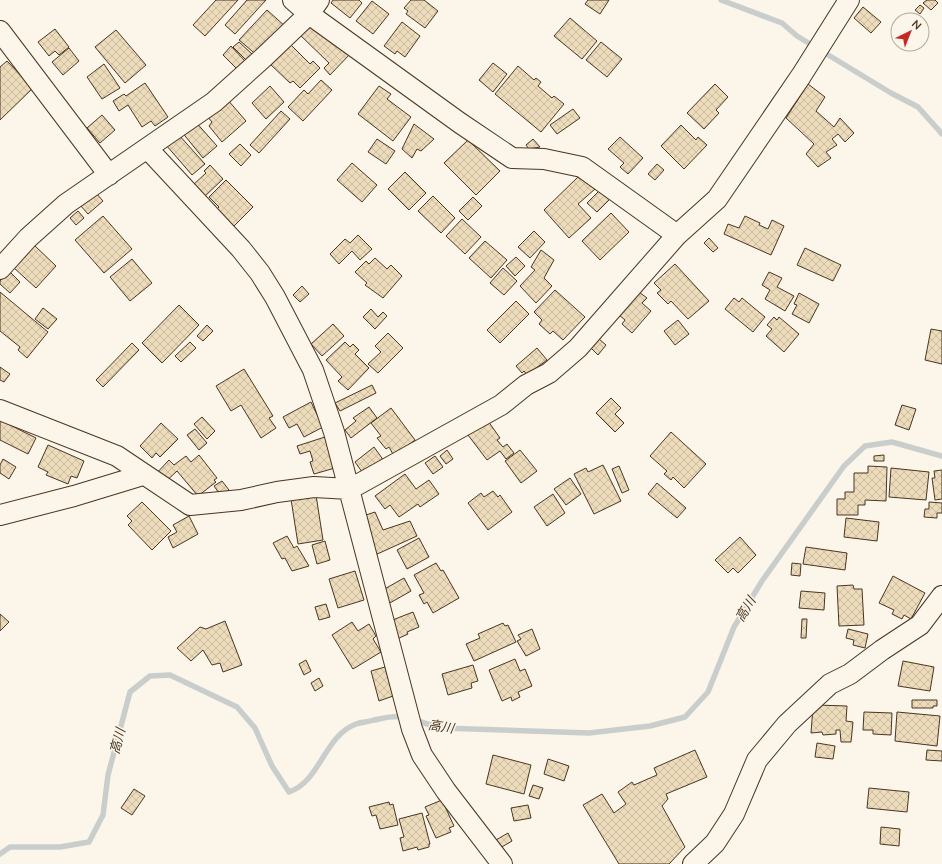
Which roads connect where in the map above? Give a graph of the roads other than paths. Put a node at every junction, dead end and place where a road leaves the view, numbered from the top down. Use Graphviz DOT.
graph roads {
  1 [pos="293,0"];
  2 [pos="847,2"];
  3 [pos="314,7"];
  4 [pos="0,31"];
  5 [pos="147,148"];
  6 [pos="109,175"];
  7 [pos="677,235"];
  8 [pos="0,269"];
  9 [pos="0,410"];
  10 [pos="143,475"];
  11 [pos="350,489"];
  12 [pos="0,515"];
  13 [pos="942,596"];
  14 [pos="502,864"];
  15 [pos="693,864"];
  1 -- 3 [label="street"];
  2 -- 7 [label="street"];
  3 -- 5 [label="street"];
  3 -- 7 [label="street"];
  4 -- 6 [label="street"];
  5 -- 6 [label="street"];
  5 -- 11 [label="street"];
  6 -- 8 [label="street"];
  7 -- 11 [label="street"];
  9 -- 10 [label="street"];
  10 -- 11 [label="street"];
  10 -- 12 [label="street"];
  11 -- 14 [label="street"];
  13 -- 15 [label="street"];
}
